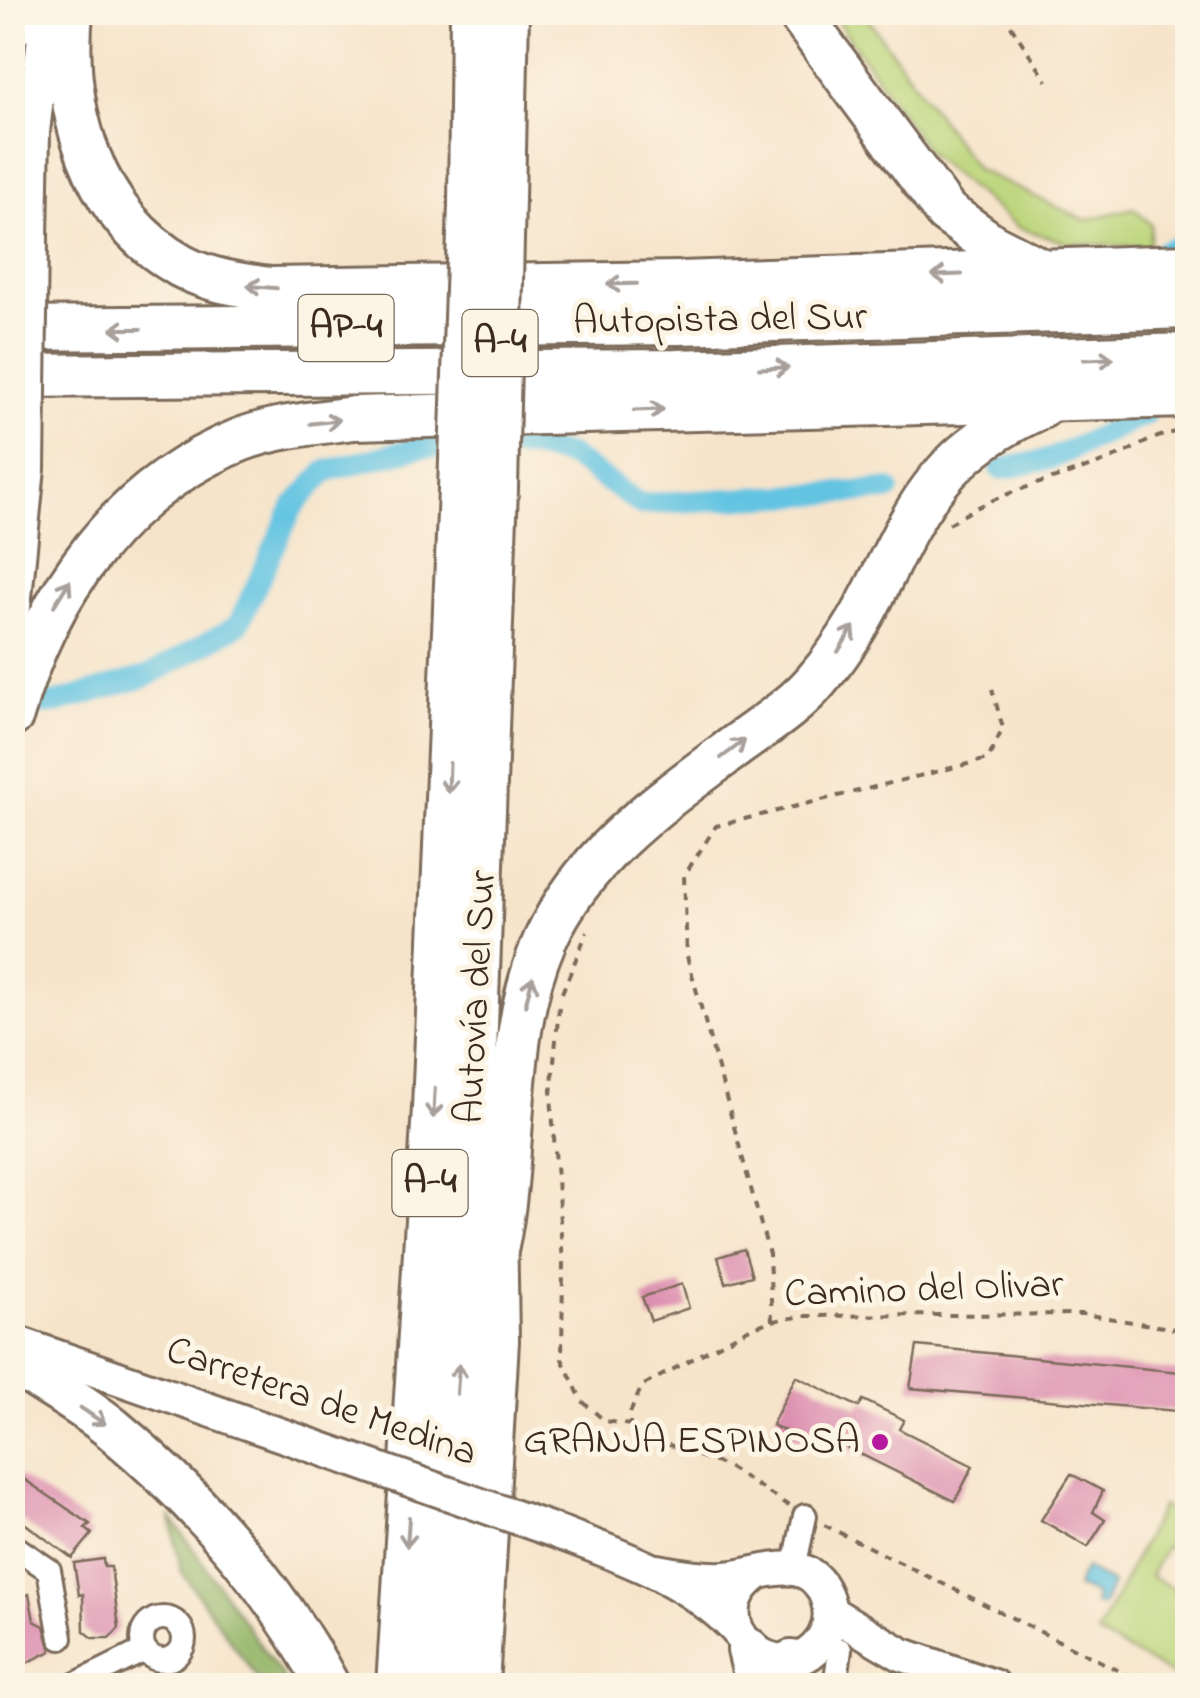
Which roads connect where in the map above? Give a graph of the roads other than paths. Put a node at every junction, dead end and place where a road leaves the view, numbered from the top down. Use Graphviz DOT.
graph roads {
  1 [pos="17,12"];
  2 [pos="46,12"];
  3 [pos="71,12"];
  4 [pos="472,12"];
  5 [pos="507,12"];
  6 [pos="798,12"];
  7 [pos="12,26"];
  8 [pos="486,201"];
  9 [pos="1188,266"];
  10 [pos="1044,272"];
  11 [pos="1188,307"];
  12 [pos="12,329"];
  13 [pos="1188,356"];
  14 [pos="12,376"];
  15 [pos="1188,396"];
  16 [pos="1053,402"];
  17 [pos="478,489"];
  18 [pos="12,626"];
  19 [pos="12,714"];
  20 [pos="485,844"];
  21 [pos="497,1246"];
  22 [pos="12,1341"];
  23 [pos="12,1361"];
  24 [pos="805,1516"];
  25 [pos="19,1556"];
  26 [pos="794,1568"];
  27 [pos="656,1571"];
  28 [pos="760,1572"];
  29 [pos="830,1612"];
  30 [pos="62,1638"];
  31 [pos="145,1650"];
  32 [pos="901,1654"];
  33 [pos="780,1659"];
  34 [pos="479,1680"];
  35 [pos="72,1686"];
  36 [pos="328,1686"];
  37 [pos="398,1686"];
  38 [pos="437,1686"];
  39 [pos="835,1686"];
  40 [pos="993,1686"];
  1 -- 7 [label="highway"];
  2 -- 18 [label="main road, bridge"];
  10 -- 3 [label="highway, one-way"];
  4 -- 8 [label="highway, A-4"];
  5 -- 8 [label="highway, A-4"];
  6 -- 10 [label="highway"];
  8 -- 17 [label="highway, A-4, bridge"];
  9 -- 10 [label="highway"];
  11 -- 12 [label="highway, Autopista del Sur / AP-4, one-way"];
  14 -- 13 [label="highway, Autopista del Sur / AP-4, one-way"];
  15 -- 16 [label="highway"];
  19 -- 16 [label="highway, one-way"];
  21 -- 16 [label="highway, one-way"];
  17 -- 20 [label="highway, Autovía del Sur / A-4"];
  17 -- 37 [label="highway, Autovía del Sur / A-4, one-way"];
  20 -- 21 [label="highway"];
  38 -- 20 [label="highway, Autovía del Sur / A-4, one-way"];
  21 -- 34 [label="highway"];
  22 -- 27 [label="main road, Carretera de Medina, bridge"];
  23 -- 36 [label="highway, one-way"];
  24 -- 26 [label="street"];
  25 -- 30 [label="street"];
  26 -- 28 [label="main road"];
  26 -- 29 [label="main road"];
  27 -- 28 [label="main road"];
  27 -- 33 [label="main road"];
  28 -- 33 [label="main road"];
  29 -- 32 [label="main road"];
  29 -- 33 [label="main road"];
  31 -- 35 [label="street"];
  32 -- 33 [label="main road"];
  32 -- 40 [label="main road"];
  33 -- 39 [label="street"];
}
